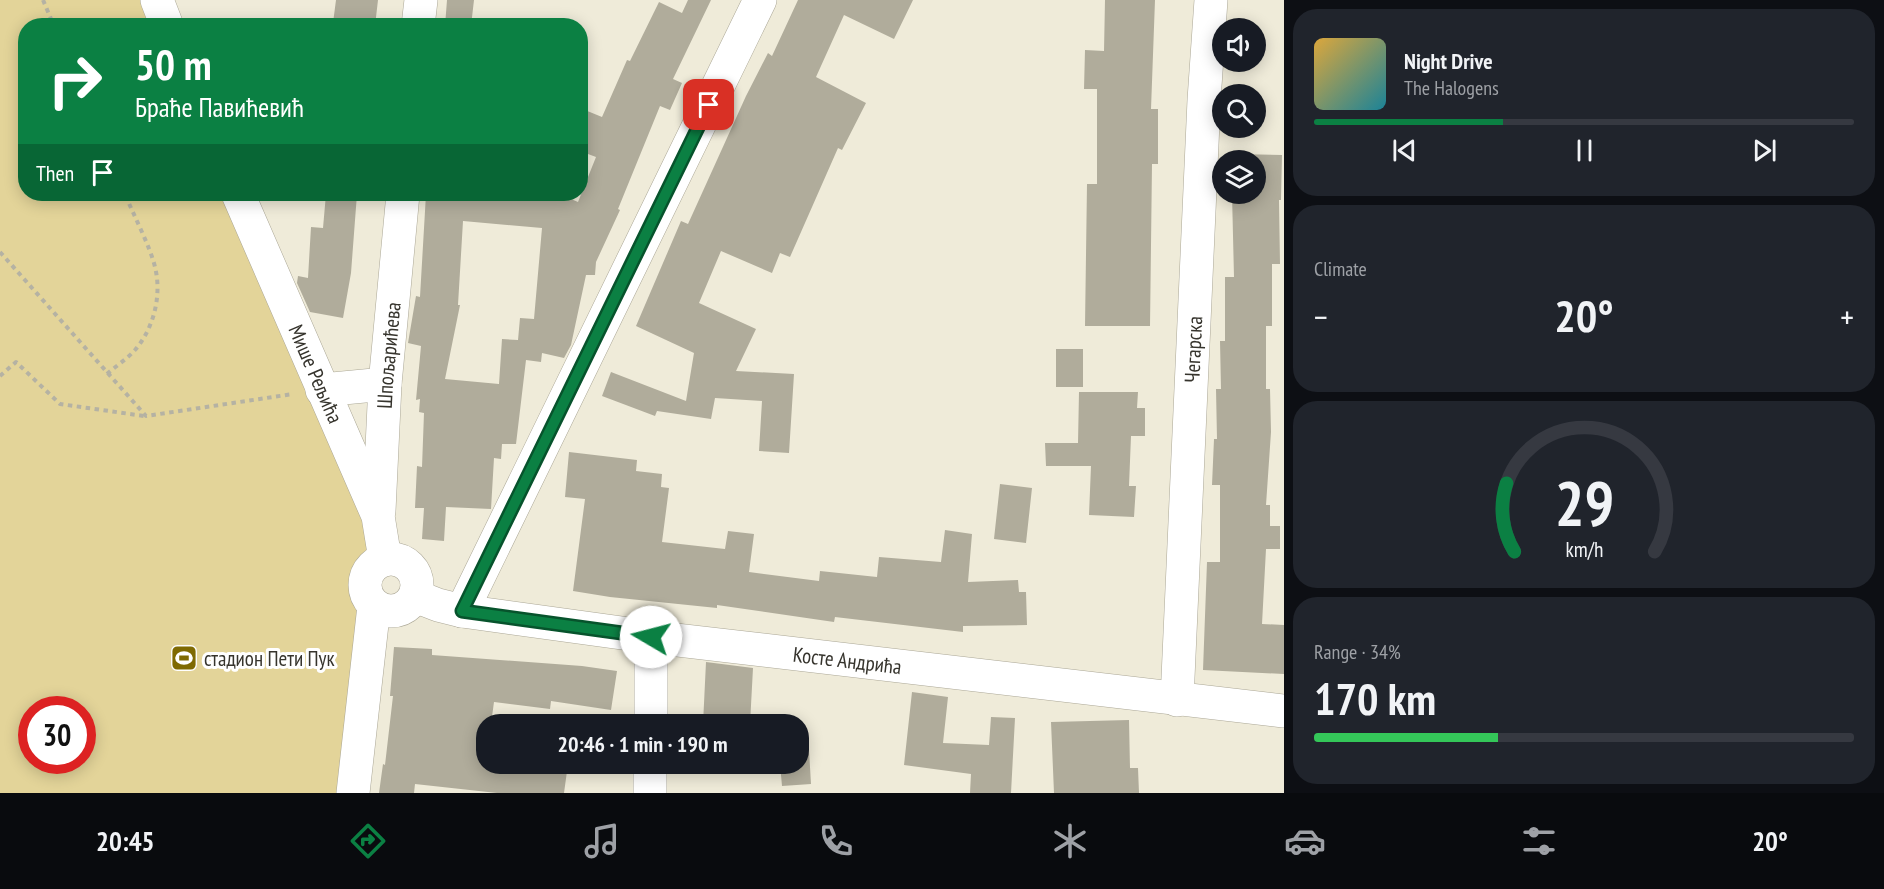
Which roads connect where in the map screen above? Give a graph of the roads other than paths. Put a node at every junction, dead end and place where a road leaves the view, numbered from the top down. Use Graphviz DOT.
graph roads {
  1 [pos="158,0"];
  2 [pos="421,0"];
  3 [pos="760,0"];
  4 [pos="1211,0"];
  5 [pos="164,18"];
  6 [pos="419,18"];
  7 [pos="241,201"];
  8 [pos="402,201"];
  9 [pos="385,384"];
  10 [pos="322,390"];
  11 [pos="378,516"];
  12 [pos="385,559"];
  13 [pos="415,596"];
  14 [pos="374,606"];
  15 [pos="462,611"];
  16 [pos="651,637"];
  17 [pos="1177,699"];
  18 [pos="1284,711"];
  19 [pos="651,714"];
  20 [pos="650,774"];
  21 [pos="353,793"];
  22 [pos="650,793"];
  1 -- 5 [label="street"];
  2 -- 6 [label="street"];
  3 -- 15 [label="street"];
  4 -- 17 [label="street, Чегарска"];
  7 -- 10 [label="street, Мише Рељића"];
  8 -- 9 [label="street, Шпољарићева"];
  9 -- 10 [label="street"];
  9 -- 11 [label="street, Шпољарићева"];
  10 -- 11 [label="street, Мише Рељића"];
  11 -- 12 [label="street, Мише Рељића"];
  12 -- 13 [label="street"];
  12 -- 14 [label="street"];
  13 -- 14 [label="street"];
  13 -- 15 [label="street, Косте Андрића"];
  14 -- 21 [label="street"];
  15 -- 16 [label="street, Косте Андрића"];
  16 -- 17 [label="street, Косте Андрића"];
  16 -- 19 [label="street"];
  17 -- 18 [label="street, Косте Андрића"];
  20 -- 22 [label="street"];
}
